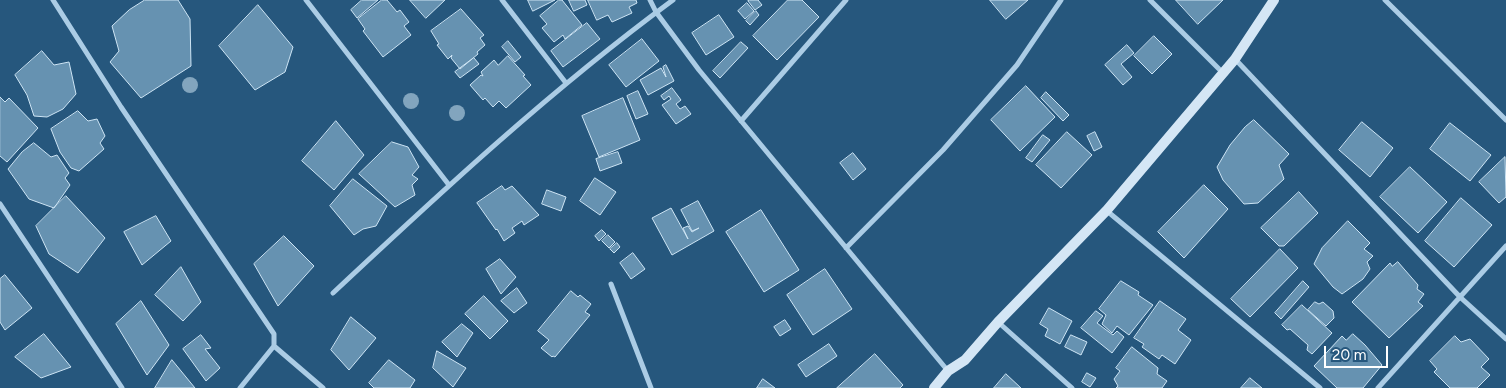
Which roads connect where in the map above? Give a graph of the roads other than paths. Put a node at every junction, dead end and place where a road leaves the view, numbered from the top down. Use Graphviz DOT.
graph roads {
  1 [pos="53,0"];
  2 [pos="306,0"];
  3 [pos="502,0"];
  4 [pos="650,0"];
  5 [pos="672,0"];
  6 [pos="846,0"];
  7 [pos="1061,0"];
  8 [pos="1150,0"];
  9 [pos="1274,0"];
  10 [pos="1384,0"];
  11 [pos="656,12"];
  12 [pos="1235,58"];
  13 [pos="1223,73"];
  14 [pos="566,84"];
  15 [pos="1506,120"];
  16 [pos="741,121"];
  17 [pos="450,185"];
  18 [pos="0,204"];
  19 [pos="1107,210"];
  20 [pos="1506,246"];
  21 [pos="846,248"];
  22 [pos="612,284"];
  23 [pos="333,293"];
  24 [pos="1460,297"];
  25 [pos="998,322"];
  26 [pos="1506,339"];
  27 [pos="274,346"];
  28 [pos="948,371"];
  29 [pos="122,388"];
  30 [pos="240,388"];
  31 [pos="323,388"];
  32 [pos="651,388"];
  33 [pos="934,388"];
  34 [pos="1072,388"];
  35 [pos="1320,388"];
  36 [pos="1378,388"];
  1 -- 27 [label="street"];
  2 -- 17 [label="street"];
  3 -- 14 [label="street"];
  4 -- 11 [label="street"];
  5 -- 11 [label="street"];
  6 -- 16 [label="street"];
  7 -- 21 [label="street"];
  8 -- 13 [label="street"];
  9 -- 12 [label="main road"];
  10 -- 15 [label="street"];
  11 -- 14 [label="street"];
  11 -- 16 [label="street"];
  12 -- 13 [label="main road"];
  12 -- 24 [label="street"];
  13 -- 19 [label="main road"];
  14 -- 17 [label="street"];
  16 -- 21 [label="street"];
  17 -- 23 [label="street"];
  18 -- 29 [label="street"];
  19 -- 25 [label="main road"];
  19 -- 35 [label="street"];
  20 -- 24 [label="street"];
  21 -- 28 [label="street"];
  22 -- 32 [label="street"];
  24 -- 26 [label="street"];
  24 -- 36 [label="street"];
  25 -- 28 [label="main road"];
  25 -- 34 [label="street"];
  27 -- 30 [label="street"];
  27 -- 31 [label="street"];
  28 -- 33 [label="main road"];
}
